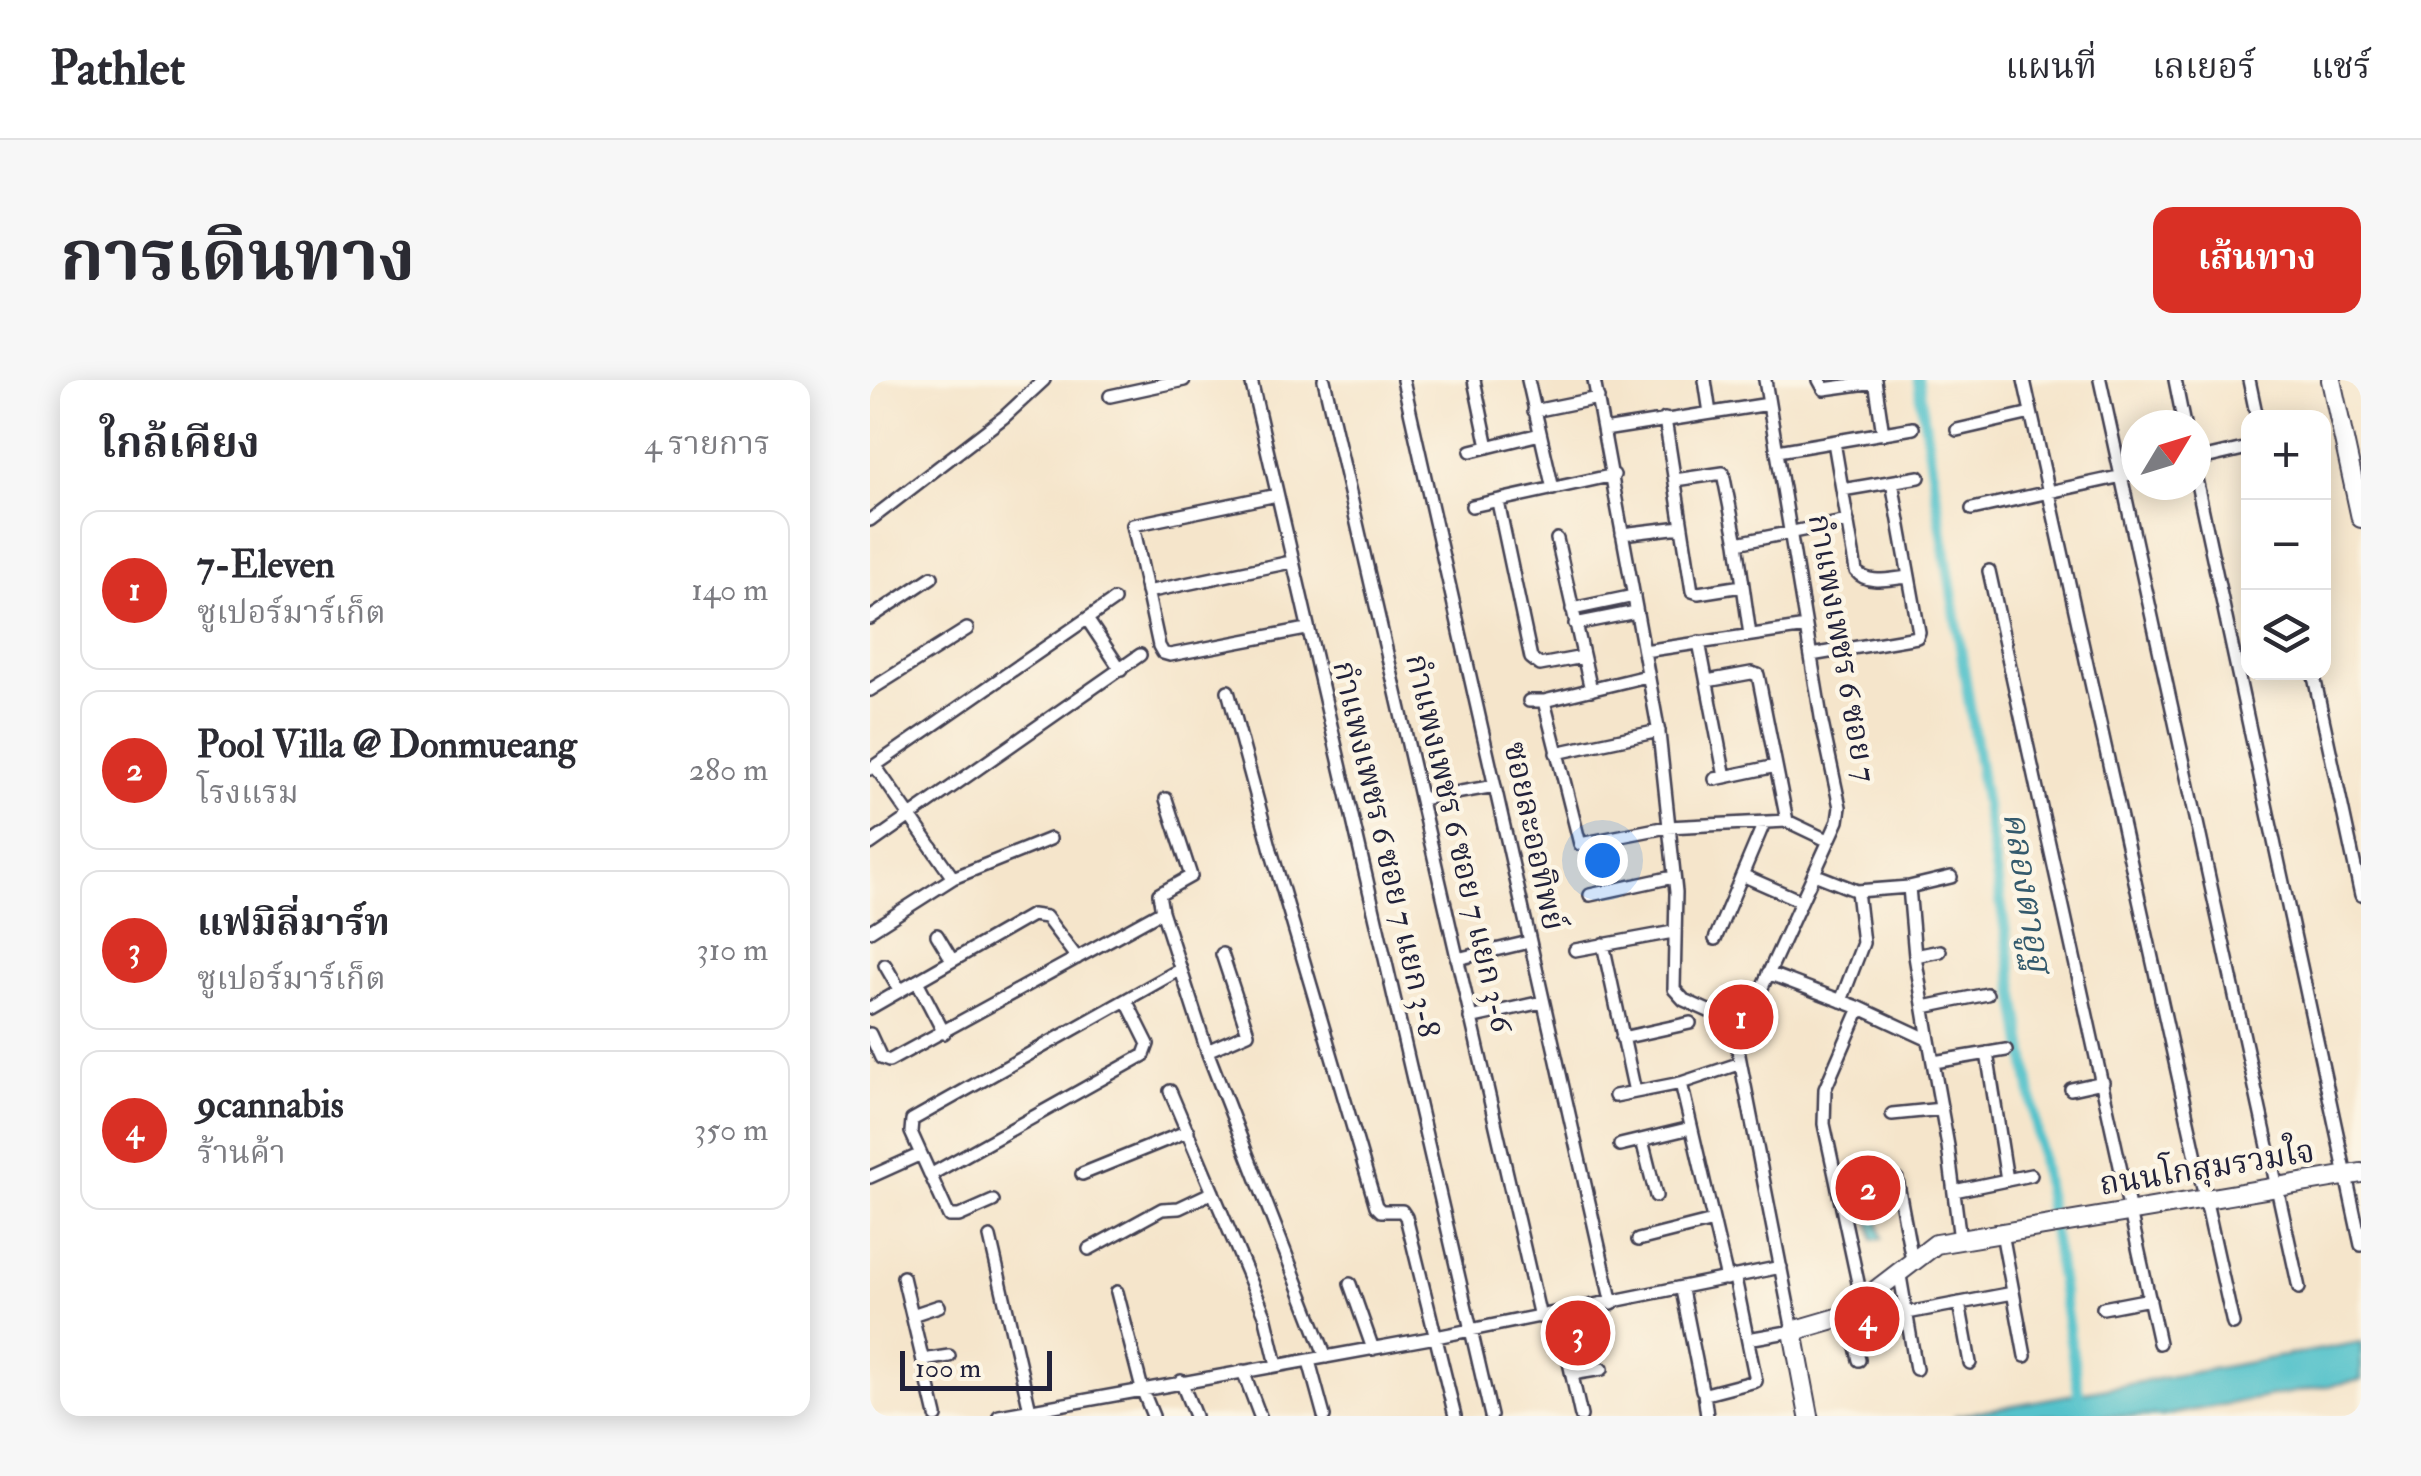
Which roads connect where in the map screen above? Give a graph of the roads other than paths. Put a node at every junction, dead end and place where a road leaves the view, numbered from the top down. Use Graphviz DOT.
graph roads {
  1 [pos="1044,380"];
  2 [pos="1184,380"];
  3 [pos="1251,380"];
  4 [pos="1324,380"];
  5 [pos="1403,380"];
  6 [pos="1474,380"];
  7 [pos="1528,380"];
  8 [pos="1594,380"];
  9 [pos="1705,380"];
  10 [pos="1765,380"];
  11 [pos="1819,380"];
  12 [pos="2024,380"];
  13 [pos="2100,380"];
  14 [pos="2175,380"];
  15 [pos="2249,380"];
  16 [pos="2331,380"];
  17 [pos="1875,381"];
  18 [pos="1110,396"];
  19 [pos="1598,398"];
  20 [pos="1769,404"];
  21 [pos="2181,410"];
  22 [pos="2255,410"];
  23 [pos="1534,411"];
  24 [pos="1710,413"];
  25 [pos="2031,413"];
  26 [pos="1665,418"];
  27 [pos="1913,428"];
  28 [pos="1604,430"];
  29 [pos="1957,430"];
  30 [pos="2332,430"];
  31 [pos="1540,434"];
  32 [pos="1883,434"];
  33 [pos="1834,442"];
  34 [pos="1488,447"];
  35 [pos="2241,450"];
  36 [pos="1471,451"];
  37 [pos="1778,451"];
  38 [pos="2211,457"];
  39 [pos="2121,472"];
  40 [pos="1614,475"];
  41 [pos="2121,476"];
  42 [pos="1918,478"];
  43 [pos="1675,480"];
  44 [pos="1892,482"];
  45 [pos="1552,489"];
  46 [pos="1842,490"];
  47 [pos="2049,492"];
  48 [pos="1277,495"];
  49 [pos="2127,500"];
  50 [pos="2201,500"];
  51 [pos="1498,502"];
  52 [pos="1472,506"];
  53 [pos="1972,510"];
  54 [pos="2361,518"];
  55 [pos="870,520"];
  56 [pos="1848,521"];
  57 [pos="1680,527"];
  58 [pos="1791,532"];
  59 [pos="1622,534"];
  60 [pos="1558,539"];
  61 [pos="1737,543"];
  62 [pos="1292,562"];
  63 [pos="1989,572"];
  64 [pos="1909,577"];
  65 [pos="932,578"];
  66 [pos="1742,586"];
  67 [pos="1148,592"];
  68 [pos="1634,596"];
  69 [pos="1114,600"];
  70 [pos="1572,609"];
  71 [pos="1636,612"];
  72 [pos="870,618"];
  73 [pos="1087,619"];
  74 [pos="1575,624"];
  75 [pos="1806,627"];
  76 [pos="967,629"];
  77 [pos="1306,629"];
  78 [pos="1750,635"];
  79 [pos="1700,642"];
  80 [pos="1644,651"];
  81 [pos="1140,655"];
  82 [pos="1811,655"];
  83 [pos="1582,657"];
  84 [pos="1122,670"];
  85 [pos="1647,676"];
  86 [pos="1707,680"];
  87 [pos="2314,680"];
  88 [pos="870,690"];
  89 [pos="1228,690"];
  90 [pos="1591,690"];
  91 [pos="1528,701"];
  92 [pos="1544,701"];
  93 [pos="1659,730"];
  94 [pos="1556,753"];
  95 [pos="1776,766"];
  96 [pos="873,767"];
  97 [pos="1495,786"];
  98 [pos="1421,799"];
  99 [pos="1166,800"];
  100 [pos="911,818"];
  101 [pos="1787,821"];
  102 [pos="1764,823"];
  103 [pos="1667,827"];
  104 [pos="1050,839"];
  105 [pos="1828,841"];
  106 [pos="870,844"];
  107 [pos="1814,874"];
  108 [pos="1742,875"];
  109 [pos="1951,877"];
  110 [pos="953,878"];
  111 [pos="1674,878"];
  112 [pos="1909,887"];
  113 [pos="1858,890"];
  114 [pos="1590,895"];
  115 [pos="2361,895"];
  116 [pos="1801,901"];
  117 [pos="1162,911"];
  118 [pos="870,931"];
  119 [pos="1672,932"];
  120 [pos="936,935"];
  121 [pos="1716,939"];
  122 [pos="1530,942"];
  123 [pos="1603,944"];
  124 [pos="1575,950"];
  125 [pos="1940,951"];
  126 [pos="1222,954"];
  127 [pos="1916,956"];
  128 [pos="1077,958"];
  129 [pos="1457,959"];
  130 [pos="952,960"];
  131 [pos="885,965"];
  132 [pos="1180,970"];
  133 [pos="1768,974"];
  134 [pos="917,981"];
  135 [pos="900,991"];
  136 [pos="1987,994"];
  137 [pos="1126,1000"];
  138 [pos="1841,1001"];
  139 [pos="1542,1002"];
  140 [pos="1924,1007"];
  141 [pos="870,1008"];
  142 [pos="1860,1008"];
  143 [pos="1470,1018"];
  144 [pos="1690,1023"];
  145 [pos="1744,1027"];
  146 [pos="944,1032"];
  147 [pos="870,1034"];
  148 [pos="1622,1038"];
  149 [pos="1929,1040"];
  150 [pos="1207,1050"];
  151 [pos="2006,1050"];
  152 [pos="1987,1053"];
  153 [pos="1934,1062"];
  154 [pos="1738,1064"];
  155 [pos="1681,1082"];
  156 [pos="2103,1082"];
  157 [pos="2070,1089"];
  158 [pos="1170,1091"];
  159 [pos="1634,1092"];
  160 [pos="1615,1096"];
  161 [pos="1942,1109"];
  162 [pos="1892,1114"];
  163 [pos="1692,1128"];
  164 [pos="1188,1131"];
  165 [pos="1642,1140"];
  166 [pos="1620,1146"];
  167 [pos="921,1154"];
  168 [pos="930,1174"];
  169 [pos="1082,1174"];
  170 [pos="2354,1174"];
  171 [pos="2031,1175"];
  172 [pos="870,1177"];
  173 [pos="1836,1179"];
  174 [pos="2008,1180"];
  175 [pos="2276,1187"];
  176 [pos="1954,1191"];
  177 [pos="1213,1192"];
  178 [pos="1656,1196"];
  179 [pos="2206,1199"];
  180 [pos="994,1201"];
  181 [pos="2132,1211"];
  182 [pos="1714,1222"];
  183 [pos="2002,1233"];
  184 [pos="990,1237"];
  185 [pos="1638,1240"];
  186 [pos="1960,1240"];
  187 [pos="2361,1244"];
  188 [pos="1089,1249"];
  189 [pos="1906,1265"];
  190 [pos="1781,1267"];
  191 [pos="902,1277"];
  192 [pos="1731,1279"];
  193 [pos="1350,1284"];
  194 [pos="2298,1288"];
  195 [pos="1682,1290"];
  196 [pos="1118,1292"];
  197 [pos="2014,1293"];
  198 [pos="2150,1299"];
  199 [pos="1612,1304"];
  200 [pos="1959,1304"];
  201 [pos="939,1306"];
  202 [pos="1855,1307"];
  203 [pos="2103,1308"];
  204 [pos="1558,1314"];
  205 [pos="1907,1314"];
  206 [pos="912,1316"];
  207 [pos="1540,1318"];
  208 [pos="2233,1324"];
  209 [pos="2171,1328"];
  210 [pos="1472,1330"];
  211 [pos="1793,1331"];
  212 [pos="1436,1337"];
  213 [pos="1748,1339"];
  214 [pos="1373,1349"];
  215 [pos="949,1356"];
  216 [pos="2025,1356"];
  217 [pos="1326,1357"];
  218 [pos="923,1360"];
  219 [pos="1859,1360"];
  220 [pos="1310,1362"];
  221 [pos="1970,1363"];
  222 [pos="1277,1365"];
  223 [pos="1602,1369"];
  224 [pos="1916,1369"];
  225 [pos="1243,1372"];
  226 [pos="1572,1374"];
  227 [pos="1181,1382"];
  228 [pos="1142,1389"];
  229 [pos="1704,1393"];
  230 [pos="1069,1402"];
  231 [pos="1030,1410"];
  232 [pos="936,1416"];
  233 [pos="999,1416"];
  234 [pos="1073,1416"];
  235 [pos="1153,1416"];
  236 [pos="1195,1416"];
  237 [pos="1260,1416"];
  238 [pos="1324,1416"];
  239 [pos="1455,1416"];
  240 [pos="1491,1416"];
  241 [pos="1582,1416"];
  242 [pos="1707,1416"];
  243 [pos="1809,1416"];
  1 -- 55 [label="street"];
  2 -- 18 [label="street"];
  3 -- 48 [label="street, กำแพงเพชร 6 ซอย 7 แยก 3-8"];
  4 -- 98 [label="street, กำแพงเพชร 6 ซอย 7 แยก 3-6"];
  5 -- 97 [label="street, ซอยละออทิพย์"];
  6 -- 34 [label="street"];
  7 -- 23 [label="street"];
  8 -- 19 [label="street"];
  9 -- 24 [label="street"];
  10 -- 20 [label="street, กำแพงเพชร 6 ซอย 7"];
  11 -- 17 [label="street"];
  12 -- 25 [label="street"];
  13 -- 39 [label="street"];
  14 -- 21 [label="street"];
  15 -- 22 [label="street"];
  16 -- 30 [label="street"];
  17 -- 32 [label="street"];
  19 -- 23 [label="street"];
  19 -- 28 [label="street"];
  20 -- 24 [label="street"];
  20 -- 37 [label="street, กำแพงเพชร 6 ซอย 7"];
  23 -- 31 [label="street"];
  24 -- 26 [label="street"];
  25 -- 29 [label="street"];
  25 -- 47 [label="street"];
  26 -- 28 [label="street"];
  26 -- 43 [label="street"];
  27 -- 32 [label="street"];
  28 -- 40 [label="street"];
  30 -- 54 [label="street"];
  31 -- 34 [label="street"];
  31 -- 45 [label="street"];
  32 -- 33 [label="street"];
  33 -- 37 [label="street"];
  33 -- 46 [label="street"];
  34 -- 36 [label="street"];
  35 -- 38 [label="street"];
  37 -- 58 [label="street, กำแพงเพชร 6 ซอย 7"];
  40 -- 45 [label="street"];
  40 -- 59 [label="street"];
  41 -- 47 [label="street"];
  42 -- 44 [label="street"];
  43 -- 57 [label="street"];
  43 -- 61 [label="street"];
  44 -- 46 [label="street"];
  44 -- 64 [label="street"];
  45 -- 51 [label="street"];
  46 -- 56 [label="street"];
  47 -- 53 [label="street"];
  47 -- 179 [label="street"];
  48 -- 62 [label="street, กำแพงเพชร 6 ซอย 7 แยก 3-8"];
  48 -- 67 [label="street"];
  49 -- 175 [label="street"];
  50 -- 170 [label="street"];
  51 -- 52 [label="street"];
  51 -- 83 [label="street"];
  56 -- 58 [label="street"];
  56 -- 64 [label="street"];
  57 -- 59 [label="street"];
  57 -- 66 [label="street"];
  58 -- 61 [label="street"];
  58 -- 75 [label="street, กำแพงเพชร 6 ซอย 7"];
  59 -- 68 [label="street"];
  60 -- 70 [label="street"];
  61 -- 66 [label="street"];
  62 -- 67 [label="street"];
  62 -- 77 [label="street, กำแพงเพชร 6 ซอย 7 แยก 3-8"];
  63 -- 156 [label="street"];
  64 -- 82 [label="street"];
  65 -- 72 [label="street"];
  66 -- 78 [label="street"];
  67 -- 77 [label="street"];
  68 -- 70 [label="street"];
  68 -- 71 [label="street"];
  69 -- 73 [label="street"];
  70 -- 74 [label="street"];
  71 -- 74 [label="street"];
  71 -- 80 [label="street"];
  73 -- 84 [label="street"];
  73 -- 96 [label="street"];
  74 -- 83 [label="street"];
  75 -- 78 [label="street"];
  75 -- 82 [label="street, กำแพงเพชร 6 ซอย 7"];
  76 -- 88 [label="street"];
  77 -- 210 [label="street, กำแพงเพชร 6 ซอย 7 แยก 3-8"];
  78 -- 79 [label="street"];
  79 -- 80 [label="street"];
  79 -- 86 [label="street"];
  80 -- 85 [label="street"];
  81 -- 84 [label="street"];
  82 -- 105 [label="street, กำแพงเพชร 6 ซอย 7"];
  83 -- 90 [label="street"];
  84 -- 100 [label="street"];
  85 -- 90 [label="street"];
  85 -- 93 [label="street"];
  86 -- 95 [label="street"];
  86 -- 95 [label="street"];
  87 -- 115 [label="street"];
  89 -- 212 [label="street"];
  90 -- 92 [label="street"];
  91 -- 92 [label="street"];
  92 -- 94 [label="street"];
  93 -- 94 [label="street"];
  93 -- 103 [label="street"];
  94 -- 103 [label="street"];
  95 -- 101 [label="street"];
  96 -- 100 [label="street"];
  97 -- 98 [label="street"];
  97 -- 122 [label="street, ซอยละออทิพย์"];
  98 -- 129 [label="street, กำแพงเพชร 6 ซอย 7 แยก 3-6"];
  99 -- 117 [label="street"];
  100 -- 106 [label="street"];
  100 -- 110 [label="street"];
  101 -- 102 [label="street"];
  101 -- 105 [label="street"];
  102 -- 103 [label="street"];
  102 -- 108 [label="street"];
  103 -- 111 [label="street"];
  104 -- 110 [label="street"];
  105 -- 107 [label="street, กำแพงเพชร 6 ซอย 7"];
  107 -- 113 [label="street"];
  107 -- 116 [label="street, กำแพงเพชร 6 ซอย 7"];
  108 -- 116 [label="street"];
  108 -- 121 [label="street"];
  109 -- 112 [label="street"];
  110 -- 118 [label="street"];
  111 -- 114 [label="street"];
  111 -- 119 [label="street"];
  112 -- 113 [label="street"];
  112 -- 127 [label="street"];
  113 -- 138 [label="street"];
  116 -- 133 [label="street, กำแพงเพชร 6 ซอย 7"];
  117 -- 128 [label="street"];
  117 -- 132 [label="street"];
  119 -- 123 [label="street"];
  119 -- 145 [label="street"];
  120 -- 130 [label="street"];
  122 -- 129 [label="street"];
  122 -- 139 [label="street, ซอยละออทิพย์"];
  123 -- 124 [label="street"];
  123 -- 148 [label="street"];
  125 -- 127 [label="street"];
  126 -- 150 [label="street"];
  127 -- 140 [label="street"];
  128 -- 130 [label="street"];
  128 -- 146 [label="street"];
  129 -- 143 [label="street, กำแพงเพชร 6 ซอย 7 แยก 3-6"];
  130 -- 134 [label="street"];
  131 -- 135 [label="street"];
  132 -- 137 [label="street"];
  132 -- 150 [label="street"];
  133 -- 138 [label="street"];
  133 -- 145 [label="street, กำแพงเพชร 6 ซอย 7"];
  134 -- 135 [label="street"];
  134 -- 146 [label="street"];
  135 -- 141 [label="street"];
  136 -- 140 [label="street"];
  137 -- 167 [label="street"];
  137 -- 168 [label="street"];
  138 -- 142 [label="street"];
  139 -- 143 [label="street"];
  139 -- 199 [label="street, ซอยละออทิพย์"];
  140 -- 149 [label="street"];
  142 -- 149 [label="street"];
  142 -- 173 [label="street"];
  143 -- 207 [label="street, กำแพงเพชร 6 ซอย 7 แยก 3-6"];
  144 -- 148 [label="street"];
  145 -- 154 [label="street, กำแพงเพชร 6 ซอย 7"];
  146 -- 147 [label="street"];
  148 -- 159 [label="street"];
  149 -- 153 [label="street"];
  150 -- 217 [label="street"];
  151 -- 152 [label="street"];
  152 -- 153 [label="street"];
  152 -- 174 [label="street"];
  153 -- 161 [label="street"];
  154 -- 155 [label="street"];
  154 -- 190 [label="street"];
  155 -- 159 [label="street"];
  155 -- 163 [label="street"];
  156 -- 157 [label="street"];
  156 -- 181 [label="street"];
  158 -- 164 [label="street"];
  159 -- 160 [label="street"];
  161 -- 162 [label="street"];
  161 -- 176 [label="street"];
  163 -- 165 [label="street"];
  163 -- 182 [label="street"];
  164 -- 169 [label="street"];
  164 -- 177 [label="street"];
  165 -- 166 [label="street"];
  165 -- 178 [label="street"];
  167 -- 168 [label="street"];
  167 -- 172 [label="street"];
  168 -- 180 [label="street"];
  170 -- 175 [label="street, ถนนโกสุมรวมใจ"];
  170 -- 187 [label="street"];
  171 -- 174 [label="street"];
  173 -- 189 [label="street"];
  173 -- 202 [label="street"];
  174 -- 176 [label="street"];
  175 -- 179 [label="street, ถนนโกสุมรวมใจ"];
  175 -- 194 [label="street"];
  176 -- 186 [label="street"];
  177 -- 188 [label="street"];
  177 -- 222 [label="street"];
  179 -- 181 [label="street, ถนนโกสุมรวมใจ"];
  179 -- 208 [label="street"];
  181 -- 183 [label="street, ถนนโกสุมรวมใจ"];
  181 -- 198 [label="street"];
  182 -- 185 [label="street"];
  182 -- 192 [label="street"];
  183 -- 186 [label="street, ถนนโกสุมรวมใจ"];
  183 -- 197 [label="street"];
  184 -- 231 [label="street"];
  186 -- 189 [label="street, ถนนโกสุมรวมใจ"];
  189 -- 202 [label="street, ถนนโกสุมรวมใจ"];
  189 -- 205 [label="street"];
  190 -- 192 [label="street"];
  190 -- 211 [label="street"];
  191 -- 206 [label="street"];
  192 -- 195 [label="street"];
  192 -- 213 [label="street"];
  193 -- 214 [label="street"];
  195 -- 199 [label="street"];
  195 -- 229 [label="street"];
  196 -- 228 [label="street"];
  197 -- 200 [label="street"];
  197 -- 216 [label="street"];
  198 -- 203 [label="street"];
  198 -- 209 [label="street"];
  199 -- 204 [label="street"];
  200 -- 205 [label="street"];
  200 -- 221 [label="street"];
  201 -- 206 [label="street"];
  202 -- 211 [label="street"];
  202 -- 219 [label="street"];
  204 -- 207 [label="street"];
  204 -- 226 [label="street"];
  205 -- 224 [label="street"];
  206 -- 218 [label="street"];
  207 -- 210 [label="street"];
  210 -- 212 [label="street"];
  210 -- 240 [label="street, กำแพงเพชร 6 ซอย 7 แยก 3-8"];
  211 -- 213 [label="street"];
  211 -- 243 [label="street"];
  212 -- 214 [label="street"];
  212 -- 239 [label="street"];
  213 -- 229 [label="street"];
  214 -- 217 [label="street"];
  215 -- 218 [label="street"];
  217 -- 220 [label="street"];
  218 -- 232 [label="street"];
  220 -- 222 [label="street"];
  220 -- 238 [label="street"];
  222 -- 225 [label="street"];
  223 -- 226 [label="street"];
  225 -- 227 [label="street"];
  225 -- 237 [label="street"];
  226 -- 241 [label="street"];
  227 -- 228 [label="street"];
  227 -- 236 [label="street"];
  228 -- 230 [label="street"];
  228 -- 235 [label="street"];
  229 -- 242 [label="street"];
  230 -- 231 [label="street"];
  230 -- 234 [label="street"];
  231 -- 233 [label="street"];
}
